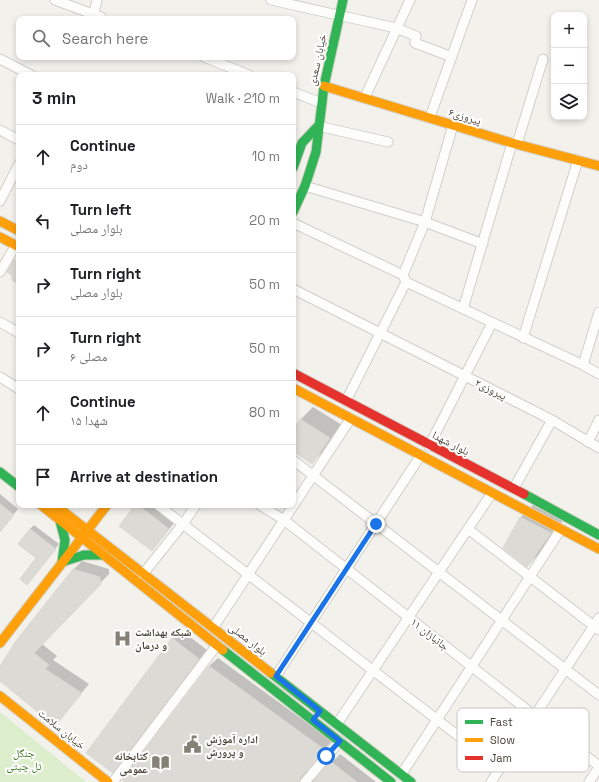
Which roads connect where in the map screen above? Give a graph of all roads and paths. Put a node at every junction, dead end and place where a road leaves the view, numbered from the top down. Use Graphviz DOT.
graph roads {
  1 [pos="55,0"];
  2 [pos="97,0"];
  3 [pos="271,0"];
  4 [pos="343,0"];
  5 [pos="410,0"];
  6 [pos="472,0"];
  7 [pos="339,15"];
  8 [pos="98,16"];
  9 [pos="101,16"];
  10 [pos="396,28"];
  11 [pos="452,57"];
  12 [pos="0,59"];
  13 [pos="543,59"];
  14 [pos="212,60"];
  15 [pos="25,72"];
  16 [pos="242,72"];
  17 [pos="324,86"];
  18 [pos="296,93"];
  19 [pos="365,97"];
  20 [pos="321,103"];
  21 [pos="430,117"];
  22 [pos="453,125"];
  23 [pos="318,126"];
  24 [pos="0,130"];
  25 [pos="16,138"];
  26 [pos="388,142"];
  27 [pos="515,144"];
  28 [pos="296,160"];
  29 [pos="578,160"];
  30 [pos="599,166"];
  31 [pos="16,170"];
  32 [pos="305,186"];
  33 [pos="0,201"];
  34 [pos="296,206"];
  35 [pos="0,221"];
  36 [pos="425,222"];
  37 [pos="296,225"];
  38 [pos="16,229"];
  39 [pos="0,237"];
  40 [pos="483,244"];
  41 [pos="16,245"];
  42 [pos="16,249"];
  43 [pos="0,272"];
  44 [pos="404,279"];
  45 [pos="296,291"];
  46 [pos="463,309"];
  47 [pos="599,312"];
  48 [pos="0,322"];
  49 [pos="492,323"];
  50 [pos="16,331"];
  51 [pos="380,334"];
  52 [pos="523,338"];
  53 [pos="583,365"];
  54 [pos="599,374"];
  55 [pos="296,375"];
  56 [pos="465,376"];
  57 [pos="0,378"];
  58 [pos="16,387"];
  59 [pos="296,390"];
  60 [pos="346,401"];
  61 [pos="351,418"];
  62 [pos="552,420"];
  63 [pos="599,420"];
  64 [pos="588,442"];
  65 [pos="429,446"];
  66 [pos="599,448"];
  67 [pos="421,456"];
  68 [pos="0,462"];
  69 [pos="296,462"];
  70 [pos="3,474"];
  71 [pos="16,475"];
  72 [pos="313,475"];
  73 [pos="0,485"];
  74 [pos="16,485"];
  75 [pos="514,488"];
  76 [pos="492,493"];
  77 [pos="296,501"];
  78 [pos="45,508"];
  79 [pos="59,508"];
  80 [pos="105,508"];
  81 [pos="162,508"];
  82 [pos="194,508"];
  83 [pos="265,508"];
  84 [pos="292,508"];
  85 [pos="68,515"];
  86 [pos="284,520"];
  87 [pos="60,521"];
  88 [pos="183,524"];
  89 [pos="376,524"];
  90 [pos="468,529"];
  91 [pos="561,529"];
  92 [pos="88,531"];
  93 [pos="598,533"];
  94 [pos="81,539"];
  95 [pos="108,547"];
  96 [pos="595,547"];
  97 [pos="102,555"];
  98 [pos="62,562"];
  99 [pos="346,569"];
  100 [pos="439,572"];
  101 [pos="143,574"];
  102 [pos="248,574"];
  103 [pos="529,577"];
  104 [pos="409,617"];
  105 [pos="599,618"];
  106 [pos="502,620"];
  107 [pos="311,622"];
  108 [pos="213,628"];
  109 [pos="596,628"];
  110 [pos="0,642"];
  111 [pos="217,645"];
  112 [pos="471,666"];
  113 [pos="565,669"];
  114 [pos="373,670"];
  115 [pos="276,676"];
  116 [pos="599,695"];
  117 [pos="0,696"];
  118 [pos="524,708"];
  119 [pos="539,708"];
  120 [pos="320,711"];
  121 [pos="436,719"];
  122 [pos="313,720"];
  123 [pos="338,724"];
  124 [pos="457,735"];
  125 [pos="340,741"];
  126 [pos="589,759"];
  127 [pos="599,767"];
  128 [pos="497,772"];
  129 [pos="401,775"];
  130 [pos="108,782"];
  131 [pos="113,782"];
  132 [pos="305,782"];
  133 [pos="391,782"];
  134 [pos="411,782"];
  135 [pos="491,782"];
  136 [pos="589,782"];
  1 -- 8 [label="street"];
  2 -- 9 [label="street"];
  3 -- 7 [label="street"];
  4 -- 7 [label="main road, خیابان سعدی"];
  5 -- 10 [label="street"];
  6 -- 11 [label="street"];
  7 -- 10 [label="street"];
  7 -- 17 [label="main road, خیابان سعدی"];
  10 -- 11 [label="street"];
  10 -- 19 [label="street"];
  11 -- 21 [label="street"];
  12 -- 15 [label="street"];
  13 -- 27 [label="street"];
  14 -- 16 [label="street"];
  17 -- 19 [label="main road, پیروزی۶"];
  17 -- 20 [label="main road, خیابان سعدی"];
  18 -- 20 [label="street"];
  19 -- 21 [label="main road, پیروزی۶"];
  20 -- 23 [label="main road, خیابان سعدی"];
  21 -- 22 [label="main road, پیروزی۶"];
  22 -- 27 [label="main road, پیروزی۶"];
  22 -- 36 [label="street"];
  23 -- 26 [label="street"];
  23 -- 28 [label="main road"];
  23 -- 32 [label="main road, خیابان سعدی"];
  24 -- 25 [label="street"];
  27 -- 29 [label="main road, پیروزی۶"];
  27 -- 40 [label="street"];
  29 -- 30 [label="main road, پیروزی۶"];
  29 -- 52 [label="street"];
  31 -- 33 [label="street"];
  32 -- 34 [label="main road, خیابان سعدی"];
  32 -- 36 [label="street"];
  35 -- 38 [label="main road"];
  36 -- 40 [label="street"];
  36 -- 44 [label="street"];
  37 -- 44 [label="street"];
  39 -- 41 [label="main road"];
  40 -- 46 [label="street"];
  42 -- 43 [label="street"];
  44 -- 46 [label="street"];
  44 -- 51 [label="street"];
  45 -- 51 [label="street, پیروزی۲"];
  46 -- 49 [label="street"];
  47 -- 53 [label="street"];
  48 -- 50 [label="street"];
  49 -- 52 [label="street"];
  49 -- 56 [label="street"];
  51 -- 56 [label="street, پیروزی۲"];
  51 -- 60 [label="street"];
  52 -- 53 [label="street"];
  53 -- 54 [label="street"];
  55 -- 60 [label="main road, بلوار شهدا"];
  56 -- 62 [label="street, پیروزی۲"];
  56 -- 65 [label="street"];
  57 -- 58 [label="street"];
  59 -- 61 [label="main road"];
  60 -- 65 [label="main road, بلوار شهدا"];
  61 -- 67 [label="main road"];
  61 -- 72 [label="street"];
  62 -- 64 [label="street, پیروزی۲"];
  62 -- 75 [label="street"];
  63 -- 64 [label="street"];
  64 -- 66 [label="street, پیروزی۲"];
  65 -- 75 [label="main road, بلوار شهدا"];
  67 -- 76 [label="main road"];
  67 -- 89 [label="street"];
  68 -- 71 [label="main road"];
  69 -- 72 [label="street"];
  70 -- 73 [label="street"];
  70 -- 74 [label="main road"];
  72 -- 77 [label="street"];
  72 -- 89 [label="street"];
  75 -- 93 [label="main road, بلوار شهدا"];
  76 -- 90 [label="street"];
  76 -- 91 [label="main road"];
  78 -- 87 [label="main road"];
  79 -- 85 [label="main road, بلوار مصلی"];
  80 -- 85 [label="main road"];
  80 -- 92 [label="main road"];
  80 -- 95 [label="main road"];
  81 -- 88 [label="street"];
  82 -- 88 [label="street"];
  83 -- 86 [label="street, جانبازان ۱۱"];
  84 -- 86 [label="street"];
  85 -- 92 [label="main road, بلوار مصلی"];
  86 -- 99 [label="street, جانبازان ۱۱"];
  86 -- 102 [label="street"];
  87 -- 94 [label="main road"];
  87 -- 98 [label="main road"];
  88 -- 101 [label="street"];
  88 -- 102 [label="street"];
  89 -- 99 [label="street"];
  89 -- 100 [label="street"];
  90 -- 100 [label="street"];
  90 -- 103 [label="street"];
  91 -- 96 [label="main road"];
  91 -- 103 [label="street"];
  92 -- 94 [label="main road"];
  92 -- 95 [label="main road, بلوار مصلی"];
  93 -- 96 [label="street"];
  94 -- 97 [label="main road"];
  94 -- 98 [label="main road"];
  95 -- 101 [label="main road, بلوار مصلی"];
  97 -- 98 [label="main road"];
  97 -- 111 [label="main road"];
  98 -- 110 [label="main road"];
  99 -- 104 [label="street, جانبازان ۱۱"];
  99 -- 107 [label="street"];
  100 -- 104 [label="street"];
  100 -- 106 [label="street"];
  101 -- 108 [label="main road, بلوار مصلی"];
  102 -- 107 [label="street"];
  102 -- 108 [label="street"];
  103 -- 106 [label="street"];
  103 -- 109 [label="street"];
  104 -- 112 [label="street, جانبازان ۱۱"];
  104 -- 114 [label="street"];
  105 -- 109 [label="street"];
  106 -- 112 [label="street"];
  106 -- 113 [label="street"];
  107 -- 114 [label="street"];
  107 -- 115 [label="street"];
  108 -- 115 [label="main road, بلوار مصلی"];
  109 -- 113 [label="street"];
  111 -- 122 [label="main road"];
  111 -- 131 [label="street"];
  112 -- 118 [label="street, جانبازان ۱۱"];
  112 -- 121 [label="street"];
  113 -- 116 [label="street"];
  113 -- 119 [label="street"];
  114 -- 121 [label="street"];
  114 -- 123 [label="street"];
  115 -- 120 [label="main road, بلوار مصلی"];
  117 -- 130 [label="main road, خیابان سلامت"];
  120 -- 122 [label="main road"];
  120 -- 123 [label="main road, بلوار مصلی"];
  121 -- 124 [label="street"];
  121 -- 129 [label="street"];
  122 -- 125 [label="main road"];
  123 -- 129 [label="main road, بلوار مصلی"];
  125 -- 132 [label="street"];
  125 -- 133 [label="main road"];
  126 -- 127 [label="street, جانبازان ۱۱"];
  127 -- 136 [label="street"];
  128 -- 135 [label="street"];
  129 -- 134 [label="main road, بلوار مصلی"];
}
